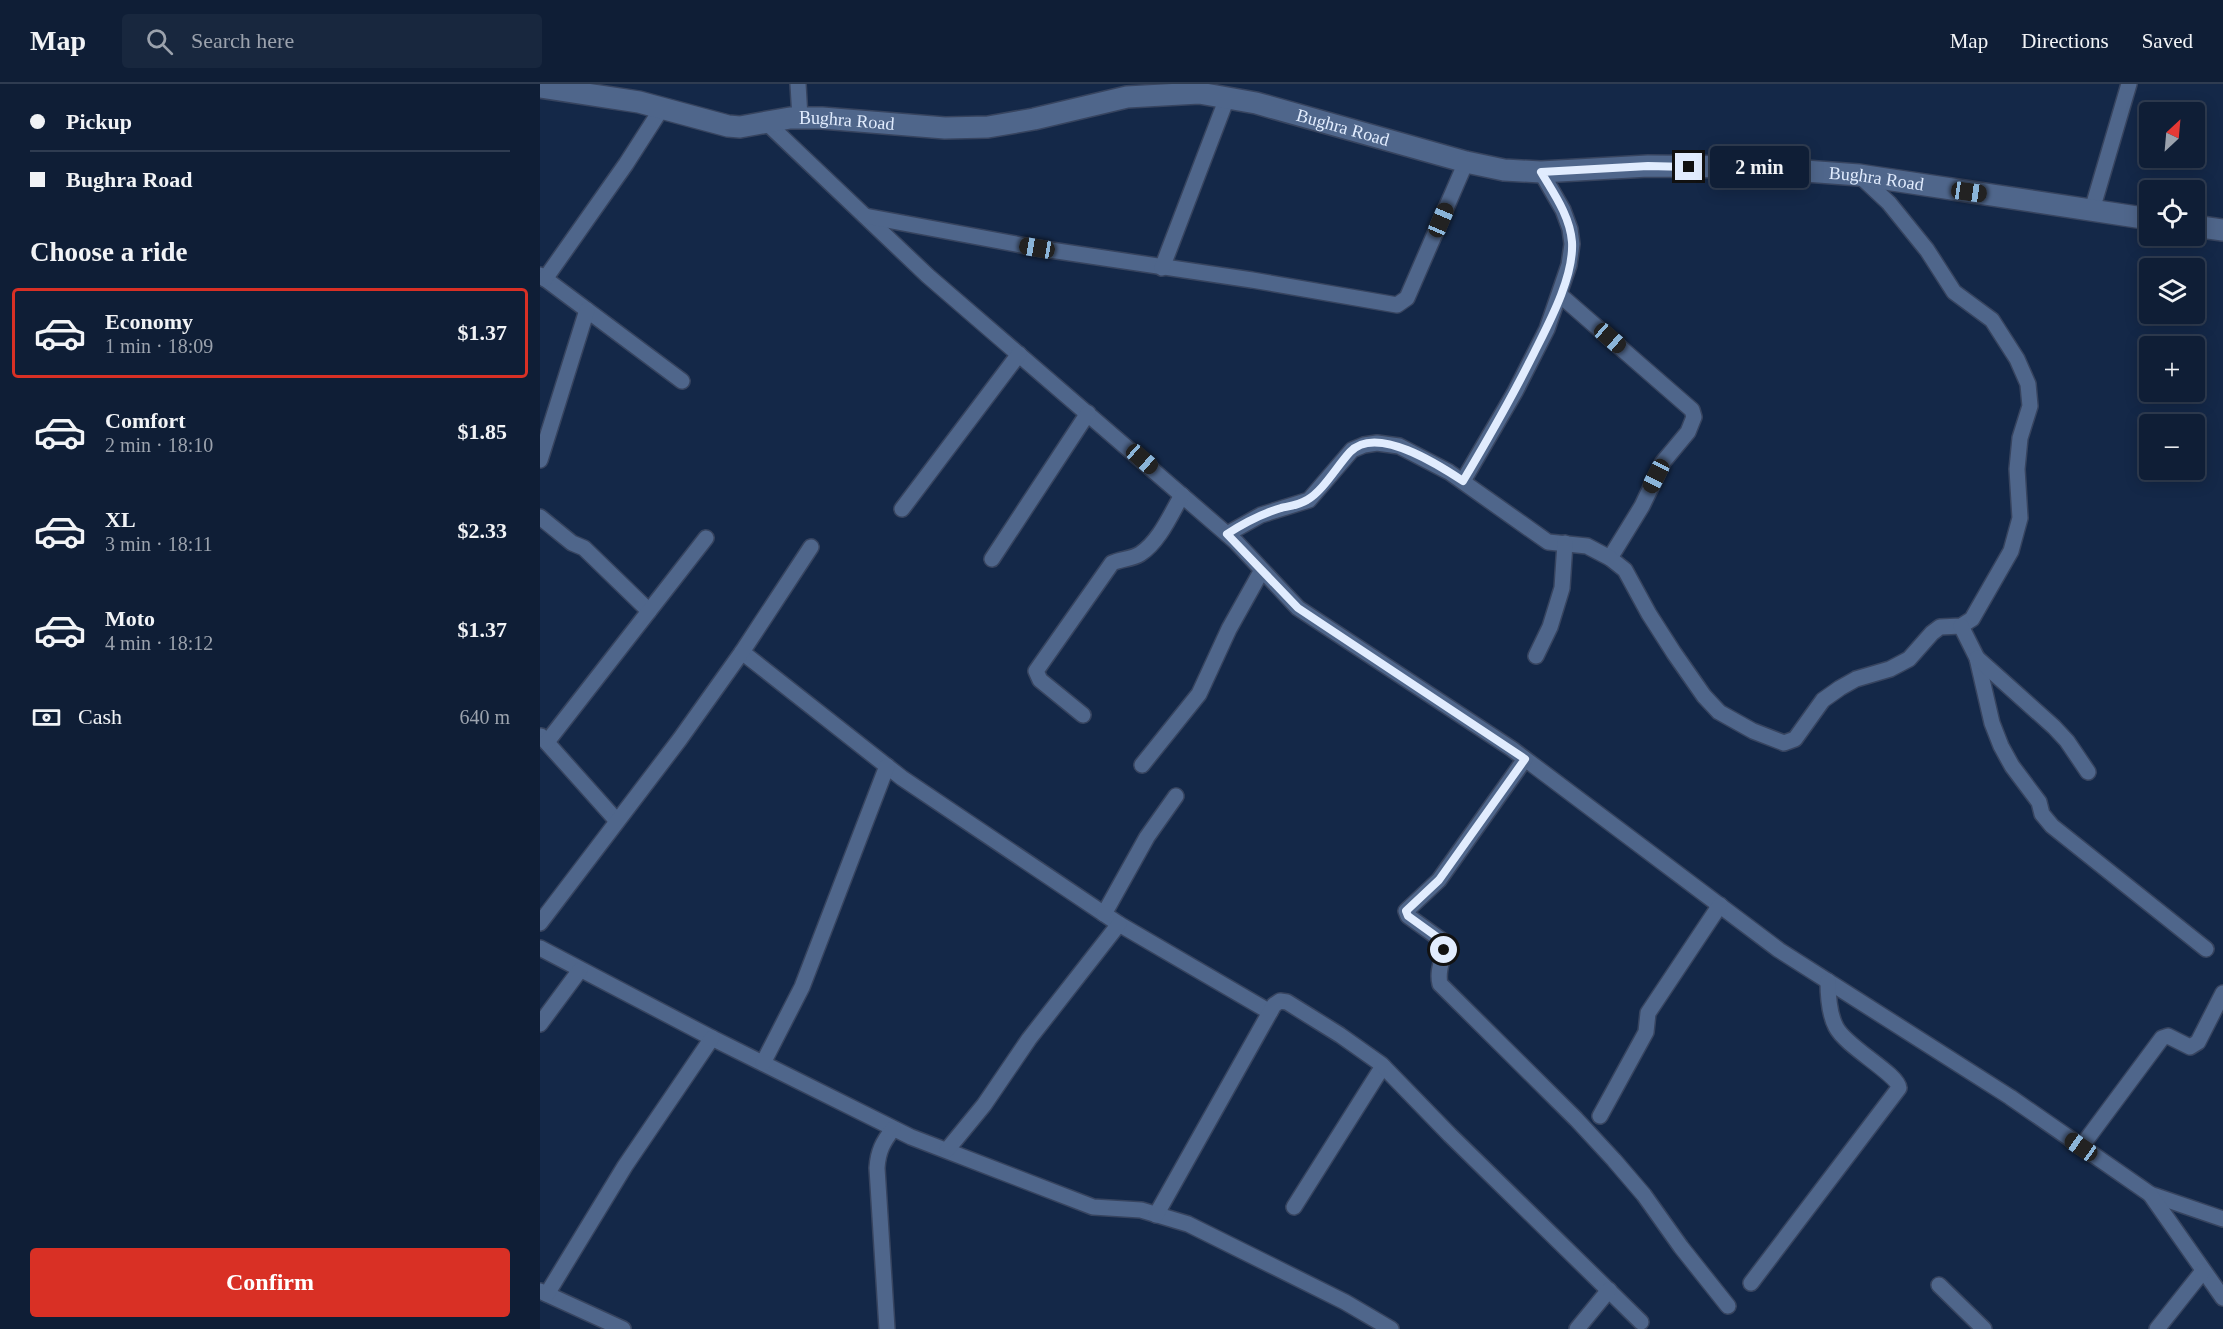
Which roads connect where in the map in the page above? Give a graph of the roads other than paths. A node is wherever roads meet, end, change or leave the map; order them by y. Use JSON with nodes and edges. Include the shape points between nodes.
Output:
{"nodes":[{"id":1,"x":798,"y":84,"type":"edge"},
{"id":2,"x":1144,"y":84,"type":"edge"},
{"id":3,"x":2129,"y":84,"type":"edge"},
{"id":4,"x":540,"y":87,"type":"edge"},
{"id":5,"x":1166,"y":95,"type":"junction"},
{"id":6,"x":1227,"y":98,"type":"junction"},
{"id":7,"x":662,"y":108,"type":"junction"},
{"id":8,"x":800,"y":118,"type":"junction"},
{"id":9,"x":767,"y":123,"type":"junction"},
{"id":10,"x":1466,"y":162,"type":"junction"},
{"id":11,"x":1541,"y":172,"type":"junction"},
{"id":12,"x":1859,"y":175,"type":"junction"},
{"id":13,"x":2092,"y":210,"type":"junction"},
{"id":14,"x":866,"y":216,"type":"junction"},
{"id":15,"x":2139,"y":217,"type":"edge"},
{"id":16,"x":2205,"y":228,"type":"edge"},
{"id":17,"x":2223,"y":230,"type":"edge"},
{"id":18,"x":1162,"y":268,"type":"junction"},
{"id":19,"x":542,"y":277,"type":"edge"},
{"id":20,"x":1560,"y":295,"type":"junction"},
{"id":21,"x":587,"y":310,"type":"junction"},
{"id":22,"x":1019,"y":354,"type":"junction"},
{"id":23,"x":682,"y":381,"type":"dead end"},
{"id":24,"x":1088,"y":413,"type":"junction"},
{"id":25,"x":540,"y":460,"type":"edge"},
{"id":26,"x":1463,"y":481,"type":"junction"},
{"id":27,"x":1182,"y":495,"type":"junction"},
{"id":28,"x":902,"y":509,"type":"dead end"},
{"id":29,"x":540,"y":517,"type":"edge"},
{"id":30,"x":1227,"y":534,"type":"junction"},
{"id":31,"x":706,"y":538,"type":"dead end"},
{"id":32,"x":1565,"y":543,"type":"junction"},
{"id":33,"x":811,"y":547,"type":"dead end"},
{"id":34,"x":1610,"y":558,"type":"junction"},
{"id":35,"x":992,"y":559,"type":"dead end"},
{"id":36,"x":1262,"y":570,"type":"junction"},
{"id":37,"x":649,"y":611,"type":"junction"},
{"id":38,"x":1961,"y":626,"type":"junction"},
{"id":39,"x":742,"y":652,"type":"junction"},
{"id":40,"x":1536,"y":656,"type":"dead end"},
{"id":41,"x":1977,"y":658,"type":"junction"},
{"id":42,"x":1083,"y":715,"type":"dead end"},
{"id":43,"x":544,"y":739,"type":"edge"},
{"id":44,"x":1525,"y":759,"type":"junction"},
{"id":45,"x":1142,"y":765,"type":"dead end"},
{"id":46,"x":887,"y":766,"type":"junction"},
{"id":47,"x":2088,"y":772,"type":"dead end"},
{"id":48,"x":1176,"y":796,"type":"dead end"},
{"id":49,"x":617,"y":821,"type":"junction"},
{"id":50,"x":1720,"y":905,"type":"junction"},
{"id":51,"x":1104,"y":914,"type":"junction"},
{"id":52,"x":540,"y":923,"type":"edge"},
{"id":53,"x":1119,"y":924,"type":"junction"},
{"id":54,"x":540,"y":948,"type":"edge"},
{"id":55,"x":2206,"y":949,"type":"dead end"},
{"id":56,"x":580,"y":970,"type":"junction"},
{"id":57,"x":1828,"y":981,"type":"junction"},
{"id":58,"x":2223,"y":993,"type":"edge"},
{"id":59,"x":1269,"y":1012,"type":"junction"},
{"id":60,"x":540,"y":1024,"type":"edge"},
{"id":61,"x":712,"y":1038,"type":"junction"},
{"id":62,"x":763,"y":1063,"type":"junction"},
{"id":63,"x":1383,"y":1066,"type":"junction"},
{"id":64,"x":1600,"y":1116,"type":"dead end"},
{"id":65,"x":893,"y":1129,"type":"junction"},
{"id":66,"x":2081,"y":1147,"type":"junction"},
{"id":67,"x":947,"y":1150,"type":"junction"},
{"id":68,"x":2150,"y":1194,"type":"junction"},
{"id":69,"x":1294,"y":1207,"type":"dead end"},
{"id":70,"x":1156,"y":1215,"type":"junction"},
{"id":71,"x":2223,"y":1219,"type":"edge"},
{"id":72,"x":2203,"y":1271,"type":"junction"},
{"id":73,"x":1751,"y":1283,"type":"dead end"},
{"id":74,"x":1939,"y":1285,"type":"dead end"},
{"id":75,"x":1609,"y":1290,"type":"junction"},
{"id":76,"x":543,"y":1293,"type":"edge"},
{"id":77,"x":2223,"y":1298,"type":"edge"},
{"id":78,"x":1728,"y":1306,"type":"dead end"},
{"id":79,"x":1641,"y":1322,"type":"dead end"},
{"id":80,"x":623,"y":1329,"type":"edge"},
{"id":81,"x":887,"y":1329,"type":"edge"},
{"id":82,"x":1392,"y":1329,"type":"edge"},
{"id":83,"x":1576,"y":1329,"type":"edge"},
{"id":84,"x":1984,"y":1329,"type":"edge"},
{"id":85,"x":2157,"y":1329,"type":"edge"}],
"edges":[{"from":1,"to":8,"type":"street"},
{"from":2,"to":5,"type":"street"},
{"from":3,"to":13,"type":"street"},
{"from":4,"to":7,"type":"street","name":"Bughra Road"},
{"from":5,"to":6,"type":"street","name":"Bughra Road","via":[[1199,93]]},
{"from":5,"to":8,"type":"street","name":"Bughra Road","via":[[1127,97],[988,127],[945,128]]},
{"from":6,"to":10,"type":"street","name":"Bughra Road"},
{"from":6,"to":18,"type":"street"},
{"from":7,"to":9,"type":"street","name":"Bughra Road","via":[[740,128]]},
{"from":7,"to":19,"type":"street","via":[[626,164]]},
{"from":8,"to":9,"type":"street","name":"Bughra Road"},
{"from":9,"to":14,"type":"street"},
{"from":10,"to":11,"type":"street","name":"Bughra Road"},
{"from":10,"to":18,"type":"street","via":[[1407,298],[1397,305]]},
{"from":11,"to":12,"type":"street","name":"Bughra Road","via":[[1648,166],[1751,167]]},
{"from":11,"to":20,"type":"street","via":[[1570,229],[1569,265]]},
{"from":12,"to":13,"type":"street","name":"Bughra Road"},
{"from":12,"to":38,"type":"street","via":[[1912,231],[1954,292],[1992,320],[2018,359],[2028,384],[2030,406],[2020,438],[2017,469],[2020,518],[2011,551],[1972,619]]},
{"from":13,"to":15,"type":"street","name":"Bughra Road"},
{"from":14,"to":18,"type":"street"},
{"from":14,"to":22,"type":"street","via":[[928,276]]},
{"from":16,"to":17,"type":"street"},
{"from":19,"to":21,"type":"street"},
{"from":20,"to":26,"type":"street","via":[[1515,392]]},
{"from":20,"to":34,"type":"street","via":[[1692,410],[1694,417],[1688,432],[1663,462]]},
{"from":21,"to":23,"type":"street"},
{"from":21,"to":25,"type":"street"},
{"from":22,"to":24,"type":"street"},
{"from":22,"to":28,"type":"street"},
{"from":24,"to":27,"type":"street"},
{"from":24,"to":35,"type":"street"},
{"from":26,"to":30,"type":"street","via":[[1399,446],[1364,445],[1352,450],[1308,500],[1261,515]]},
{"from":26,"to":32,"type":"street","via":[[1548,542]]},
{"from":27,"to":30,"type":"street"},
{"from":27,"to":42,"type":"street","via":[[1150,546],[1137,556],[1112,563],[1036,671],[1040,681]]},
{"from":29,"to":37,"type":"street","via":[[584,548]]},
{"from":30,"to":36,"type":"street"},
{"from":31,"to":37,"type":"street"},
{"from":32,"to":34,"type":"street","via":[[1587,546]]},
{"from":32,"to":40,"type":"street","via":[[1562,588]]},
{"from":33,"to":39,"type":"street"},
{"from":34,"to":38,"type":"street","via":[[1625,570],[1680,663],[1719,712],[1784,743],[1795,739],[1823,699],[1856,679],[1909,659],[1940,627]]},
{"from":36,"to":44,"type":"street","via":[[1298,608]]},
{"from":36,"to":45,"type":"street","via":[[1198,694]]},
{"from":37,"to":43,"type":"street"},
{"from":38,"to":41,"type":"street"},
{"from":39,"to":46,"type":"street"},
{"from":39,"to":49,"type":"street"},
{"from":41,"to":47,"type":"street","via":[[2054,727]]},
{"from":41,"to":55,"type":"street","via":[[2001,746],[2039,802],[2042,814]]},
{"from":43,"to":49,"type":"street"},
{"from":44,"to":50,"type":"street"},
{"from":44,"to":78,"type":"street","via":[[1439,880],[1406,911],[1444,942],[1438,968],[1440,984],[1614,1160]]},
{"from":46,"to":51,"type":"street"},
{"from":46,"to":62,"type":"street","via":[[802,987]]},
{"from":48,"to":51,"type":"street","via":[[1147,837]]},
{"from":49,"to":52,"type":"street"},
{"from":50,"to":57,"type":"street","via":[[1779,951]]},
{"from":50,"to":64,"type":"street","via":[[1648,1013],[1646,1032]]},
{"from":51,"to":53,"type":"street"},
{"from":53,"to":59,"type":"street"},
{"from":53,"to":67,"type":"street"},
{"from":54,"to":56,"type":"street"},
{"from":56,"to":60,"type":"street"},
{"from":56,"to":61,"type":"street"},
{"from":57,"to":66,"type":"street"},
{"from":57,"to":73,"type":"street","via":[[1836,1029],[1869,1061],[1893,1077],[1899,1088]]},
{"from":58,"to":66,"type":"street","via":[[2198,1042],[2190,1047],[2168,1036],[2162,1038]]},
{"from":59,"to":63,"type":"street","via":[[1280,1000],[1287,1002]]},
{"from":59,"to":70,"type":"street"},
{"from":61,"to":62,"type":"street"},
{"from":61,"to":76,"type":"street"},
{"from":62,"to":65,"type":"street"},
{"from":63,"to":69,"type":"street"},
{"from":63,"to":75,"type":"street"},
{"from":65,"to":67,"type":"street"},
{"from":65,"to":81,"type":"street","via":[[878,1154],[877,1168]]},
{"from":66,"to":68,"type":"street"},
{"from":67,"to":70,"type":"street","via":[[1093,1207],[1141,1210]]},
{"from":68,"to":71,"type":"street"},
{"from":68,"to":72,"type":"street"},
{"from":70,"to":82,"type":"street","via":[[1188,1224]]},
{"from":72,"to":77,"type":"street"},
{"from":72,"to":85,"type":"street"},
{"from":74,"to":84,"type":"street"},
{"from":75,"to":79,"type":"street"},
{"from":75,"to":83,"type":"street"},
{"from":76,"to":80,"type":"street"}]}
